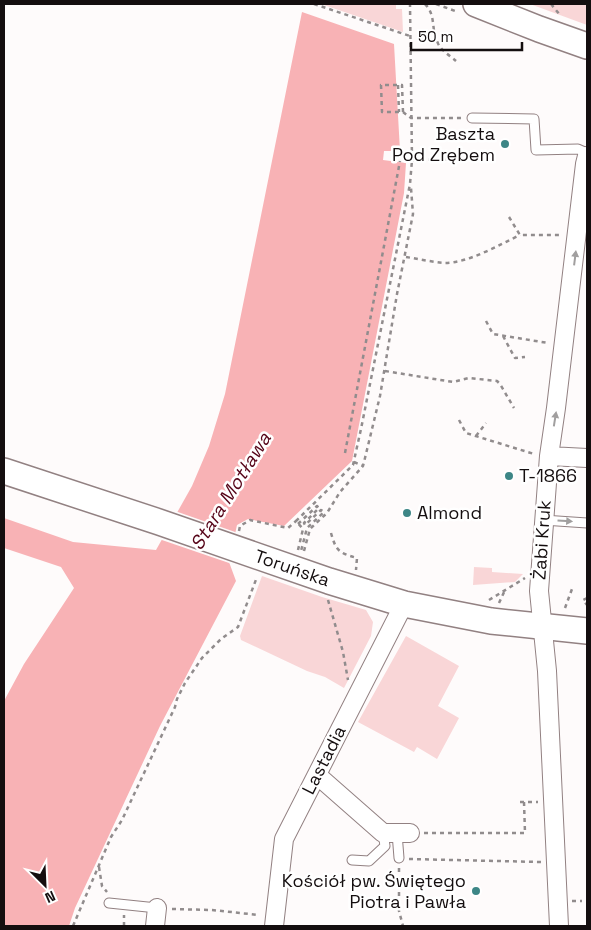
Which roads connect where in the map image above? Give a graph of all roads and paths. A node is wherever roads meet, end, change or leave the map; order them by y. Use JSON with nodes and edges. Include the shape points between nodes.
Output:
{"nodes":[{"id":1,"x":314,"y":4,"type":"edge"},
{"id":2,"x":410,"y":4,"type":"edge"},
{"id":3,"x":425,"y":4,"type":"edge"},
{"id":4,"x":551,"y":4,"type":"edge"},
{"id":5,"x":489,"y":6,"type":"edge"},
{"id":6,"x":562,"y":18,"type":"dead end"},
{"id":7,"x":410,"y":36,"type":"junction"},
{"id":8,"x":587,"y":46,"type":"edge"},
{"id":9,"x":456,"y":61,"type":"dead end"},
{"id":10,"x":398,"y":85,"type":"junction"},
{"id":11,"x":399,"y":112,"type":"junction"},
{"id":12,"x":403,"y":112,"type":"junction"},
{"id":13,"x":411,"y":118,"type":"junction"},
{"id":14,"x":472,"y":118,"type":"joint"},
{"id":15,"x":587,"y":155,"type":"edge"},
{"id":16,"x":475,"y":159,"type":"dead end"},
{"id":17,"x":412,"y":160,"type":"junction"},
{"id":18,"x":400,"y":161,"type":"dead end"},
{"id":19,"x":410,"y":184,"type":"junction"},
{"id":20,"x":509,"y":217,"type":"dead end"},
{"id":21,"x":568,"y":235,"type":"dead end"},
{"id":22,"x":520,"y":236,"type":"junction"},
{"id":23,"x":406,"y":257,"type":"junction"},
{"id":24,"x":486,"y":321,"type":"dead end"},
{"id":25,"x":503,"y":336,"type":"junction"},
{"id":26,"x":550,"y":344,"type":"dead end"},
{"id":27,"x":525,"y":357,"type":"dead end"},
{"id":28,"x":384,"y":371,"type":"junction"},
{"id":29,"x":514,"y":408,"type":"dead end"},
{"id":30,"x":459,"y":420,"type":"dead end"},
{"id":31,"x":486,"y":423,"type":"dead end"},
{"id":32,"x":476,"y":436,"type":"junction"},
{"id":33,"x":346,"y":453,"type":"dead end"},
{"id":34,"x":544,"y":456,"type":"junction"},
{"id":35,"x":587,"y":458,"type":"edge"},
{"id":36,"x":354,"y":462,"type":"junction"},
{"id":37,"x":363,"y":466,"type":"junction"},
{"id":38,"x":4,"y":471,"type":"edge"},
{"id":39,"x":544,"y":520,"type":"junction"},
{"id":40,"x":297,"y":523,"type":"junction"},
{"id":41,"x":587,"y":523,"type":"edge"},
{"id":42,"x":238,"y":531,"type":"dead end"},
{"id":43,"x":331,"y":532,"type":"dead end"},
{"id":44,"x":299,"y":557,"type":"junction"},
{"id":45,"x":255,"y":562,"type":"junction"},
{"id":46,"x":356,"y":568,"type":"dead end"},
{"id":47,"x":529,"y":575,"type":"dead end"},
{"id":48,"x":572,"y":589,"type":"dead end"},
{"id":49,"x":505,"y":590,"type":"junction"},
{"id":50,"x":326,"y":594,"type":"dead end"},
{"id":51,"x":587,"y":598,"type":"edge"},
{"id":52,"x":488,"y":600,"type":"dead end"},
{"id":53,"x":404,"y":604,"type":"junction"},
{"id":54,"x":587,"y":605,"type":"edge"},
{"id":55,"x":498,"y":607,"type":"dead end"},
{"id":56,"x":551,"y":620,"type":"junction"},
{"id":57,"x":587,"y":631,"type":"edge"},
{"id":58,"x":349,"y":686,"type":"dead end"},
{"id":59,"x":317,"y":775,"type":"junction"},
{"id":60,"x":520,"y":802,"type":"dead end"},
{"id":61,"x":524,"y":802,"type":"junction"},
{"id":62,"x":543,"y":802,"type":"dead end"},
{"id":63,"x":397,"y":833,"type":"junction"},
{"id":64,"x":399,"y":858,"type":"junction"},
{"id":65,"x":352,"y":860,"type":"dead end"},
{"id":66,"x":543,"y":862,"type":"dead end"},
{"id":67,"x":99,"y":865,"type":"junction"},
{"id":68,"x":110,"y":899,"type":"joint"},
{"id":69,"x":158,"y":908,"type":"junction"},
{"id":70,"x":275,"y":921,"type":"edge"},
{"id":71,"x":73,"y":926,"type":"edge"},
{"id":72,"x":156,"y":926,"type":"edge"},
{"id":73,"x":403,"y":926,"type":"edge"},
{"id":74,"x":559,"y":926,"type":"edge"}],
"edges":[{"from":1,"to":7,"type":"path"},
{"from":2,"to":7,"type":"path"},
{"from":3,"to":9,"type":"path","via":[[432,12],[437,42]]},
{"from":4,"to":6,"type":"path"},
{"from":5,"to":8,"type":"street"},
{"from":7,"to":13,"type":"path"},
{"from":10,"to":11,"type":"path"},
{"from":10,"to":11,"type":"path","via":[[381,85],[382,112]]},
{"from":10,"to":12,"type":"path","via":[[402,85]]},
{"from":11,"to":12,"type":"path"},
{"from":12,"to":13,"type":"path"},
{"from":13,"to":14,"type":"path"},
{"from":13,"to":17,"type":"path"},
{"from":14,"to":15,"type":"lane","via":[[534,119],[536,150],[578,149]]},
{"from":34,"to":15,"type":"street","name":"Żabi Kruk","one_way":true,"via":[[556,408]]},
{"from":16,"to":17,"type":"path"},
{"from":17,"to":19,"type":"path"},
{"from":18,"to":33,"type":"path"},
{"from":19,"to":23,"type":"path","via":[[413,214]]},
{"from":19,"to":36,"type":"path"},
{"from":20,"to":22,"type":"path"},
{"from":21,"to":22,"type":"path"},
{"from":22,"to":23,"type":"path","via":[[452,262]]},
{"from":23,"to":28,"type":"path"},
{"from":24,"to":25,"type":"path","via":[[493,334]]},
{"from":25,"to":26,"type":"path"},
{"from":25,"to":27,"type":"path","via":[[514,358]]},
{"from":28,"to":29,"type":"path","via":[[453,382],[469,378],[497,381]]},
{"from":28,"to":37,"type":"path"},
{"from":30,"to":32,"type":"path","via":[[466,434]]},
{"from":31,"to":32,"type":"path"},
{"from":32,"to":34,"type":"path"},
{"from":34,"to":35,"type":"street"},
{"from":34,"to":39,"type":"street","name":"Żabi Kruk"},
{"from":36,"to":37,"type":"path"},
{"from":36,"to":40,"type":"path"},
{"from":37,"to":44,"type":"path","via":[[327,513],[310,529]]},
{"from":38,"to":45,"type":"street","name":"Toruńska","via":[[159,522]]},
{"from":39,"to":41,"type":"lane","one_way":true},
{"from":39,"to":56,"type":"street","name":"Żabi Kruk","via":[[539,591]]},
{"from":40,"to":42,"type":"path","via":[[288,528],[250,520]]},
{"from":40,"to":44,"type":"path","via":[[303,529]]},
{"from":40,"to":44,"type":"path","via":[[317,506],[319,508],[305,525],[322,510],[324,512],[307,528]]},
{"from":43,"to":46,"type":"path","via":[[337,549],[357,558]]},
{"from":45,"to":53,"type":"street","name":"Toruńska"},
{"from":45,"to":67,"type":"path","via":[[238,627],[208,650],[185,683]]},
{"from":47,"to":49,"type":"path"},
{"from":48,"to":56,"type":"path","via":[[567,606]]},
{"from":49,"to":52,"type":"path"},
{"from":49,"to":55,"type":"path"},
{"from":50,"to":58,"type":"path"},
{"from":51,"to":54,"type":"path","via":[[584,600]]},
{"from":53,"to":56,"type":"street","name":"Toruńska","via":[[479,619]]},
{"from":53,"to":59,"type":"street","name":"Lastadia"},
{"from":56,"to":57,"type":"street","name":"Toruńska"},
{"from":56,"to":74,"type":"street","name":"Żabi Kruk","via":[[547,671]]},
{"from":59,"to":63,"type":"street"},
{"from":59,"to":70,"type":"street","name":"Lastadia","via":[[284,839]]},
{"from":60,"to":61,"type":"path"},
{"from":61,"to":62,"type":"path"},
{"from":61,"to":63,"type":"path","via":[[524,833]]},
{"from":63,"to":64,"type":"lane"},
{"from":63,"to":65,"type":"lane","via":[[369,861]]},
{"from":64,"to":66,"type":"path"},
{"from":64,"to":73,"type":"path","via":[[399,911]]},
{"from":67,"to":68,"type":"path","via":[[102,886]]},
{"from":67,"to":71,"type":"path"},
{"from":68,"to":69,"type":"lane"},
{"from":69,"to":70,"type":"path","via":[[212,910]]},
{"from":69,"to":72,"type":"street"}]}
